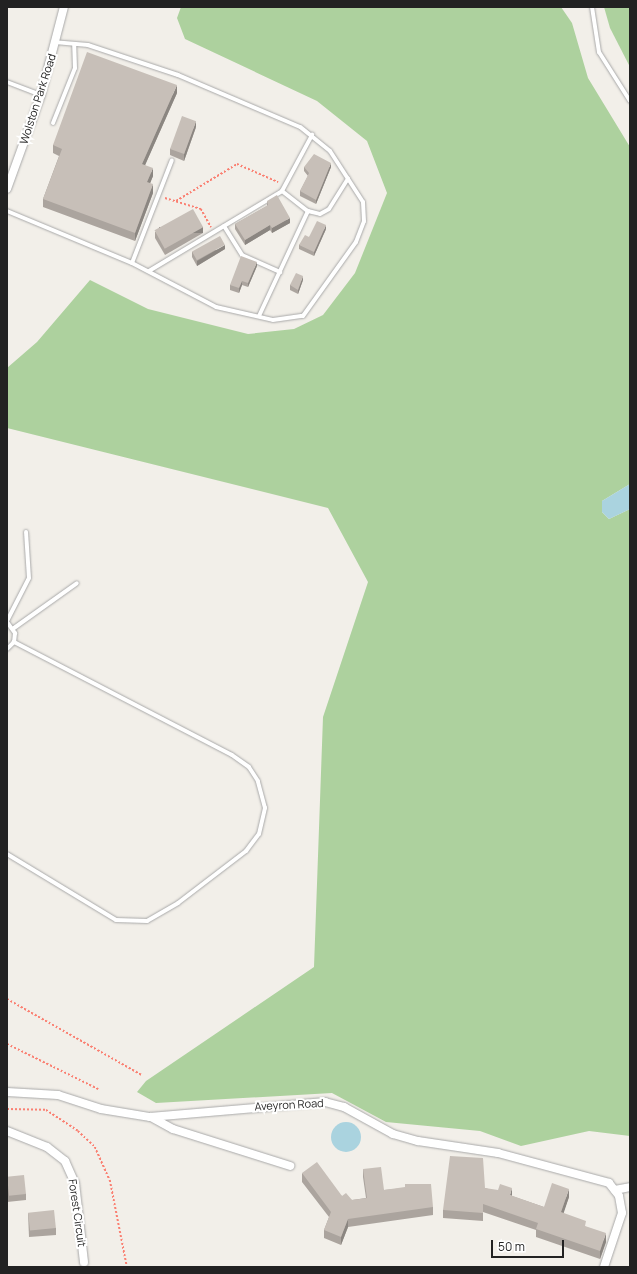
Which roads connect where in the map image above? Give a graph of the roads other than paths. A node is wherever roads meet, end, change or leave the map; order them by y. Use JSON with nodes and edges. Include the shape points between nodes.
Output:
{"nodes":[{"id":1,"x":64,"y":7,"type":"edge"},
{"id":2,"x":592,"y":7,"type":"edge"},
{"id":3,"x":55,"y":42,"type":"junction"},
{"id":4,"x":74,"y":44,"type":"junction"},
{"id":5,"x":7,"y":82,"type":"edge"},
{"id":6,"x":41,"y":95,"type":"junction"},
{"id":7,"x":630,"y":101,"type":"edge"},
{"id":8,"x":53,"y":123,"type":"dead end"},
{"id":9,"x":312,"y":135,"type":"junction"},
{"id":10,"x":172,"y":160,"type":"dead end"},
{"id":11,"x":348,"y":178,"type":"junction"},
{"id":12,"x":7,"y":190,"type":"edge"},
{"id":13,"x":282,"y":191,"type":"junction"},
{"id":14,"x":7,"y":211,"type":"edge"},
{"id":15,"x":308,"y":212,"type":"junction"},
{"id":16,"x":224,"y":226,"type":"junction"},
{"id":17,"x":132,"y":263,"type":"junction"},
{"id":18,"x":149,"y":271,"type":"junction"},
{"id":19,"x":280,"y":272,"type":"junction"},
{"id":20,"x":259,"y":316,"type":"junction"},
{"id":21,"x":26,"y":532,"type":"dead end"},
{"id":22,"x":77,"y":583,"type":"dead end"},
{"id":23,"x":7,"y":622,"type":"edge"},
{"id":24,"x":14,"y":628,"type":"junction"},
{"id":25,"x":14,"y":642,"type":"junction"},
{"id":26,"x":7,"y":649,"type":"edge"},
{"id":27,"x":7,"y":854,"type":"edge"},
{"id":28,"x":7,"y":1092,"type":"edge"},
{"id":29,"x":150,"y":1117,"type":"junction"},
{"id":30,"x":7,"y":1131,"type":"edge"},
{"id":31,"x":290,"y":1166,"type":"dead end"},
{"id":32,"x":630,"y":1187,"type":"edge"},
{"id":33,"x":616,"y":1190,"type":"junction"},
{"id":34,"x":84,"y":1262,"type":"dead end"},
{"id":35,"x":604,"y":1267,"type":"edge"}],
"edges":[{"from":1,"to":3,"type":"street","name":"Wolston Park Road"},
{"from":2,"to":7,"type":"lane","via":[[599,52]]},
{"from":3,"to":4,"type":"lane"},
{"from":3,"to":6,"type":"street","name":"Wolston Park Road"},
{"from":4,"to":8,"type":"lane","via":[[75,68]]},
{"from":4,"to":9,"type":"lane","via":[[178,75]]},
{"from":5,"to":6,"type":"lane"},
{"from":6,"to":12,"type":"street","name":"Wolston Park Road"},
{"from":9,"to":11,"type":"lane","via":[[330,151]]},
{"from":9,"to":13,"type":"lane"},
{"from":10,"to":17,"type":"lane"},
{"from":11,"to":15,"type":"lane","via":[[325,213]]},
{"from":11,"to":20,"type":"lane","via":[[363,202],[364,221],[356,242],[303,316],[288,320]]},
{"from":13,"to":15,"type":"lane"},
{"from":13,"to":16,"type":"lane"},
{"from":14,"to":17,"type":"lane"},
{"from":15,"to":19,"type":"lane"},
{"from":16,"to":18,"type":"lane"},
{"from":16,"to":19,"type":"lane","via":[[242,255]]},
{"from":17,"to":18,"type":"lane"},
{"from":18,"to":20,"type":"lane","via":[[216,307]]},
{"from":19,"to":20,"type":"lane"},
{"from":21,"to":23,"type":"lane","via":[[29,578]]},
{"from":22,"to":24,"type":"lane"},
{"from":23,"to":24,"type":"lane"},
{"from":24,"to":25,"type":"lane"},
{"from":25,"to":26,"type":"lane"},
{"from":25,"to":27,"type":"lane","via":[[232,755],[249,767],[258,781],[265,808],[259,834],[246,851],[178,903],[147,921],[116,920]]},
{"from":28,"to":29,"type":"street","name":"Aveyron Road","via":[[58,1095],[102,1109]]},
{"from":29,"to":31,"type":"street","via":[[173,1129]]},
{"from":29,"to":33,"type":"street","name":"Aveyron Road","via":[[324,1102],[344,1107],[405,1138],[498,1153],[609,1183]]},
{"from":30,"to":34,"type":"street","name":"Forest Circuit","via":[[47,1147],[65,1160],[75,1183]]},
{"from":32,"to":33,"type":"street"},
{"from":33,"to":35,"type":"street","via":[[622,1213]]}]}
